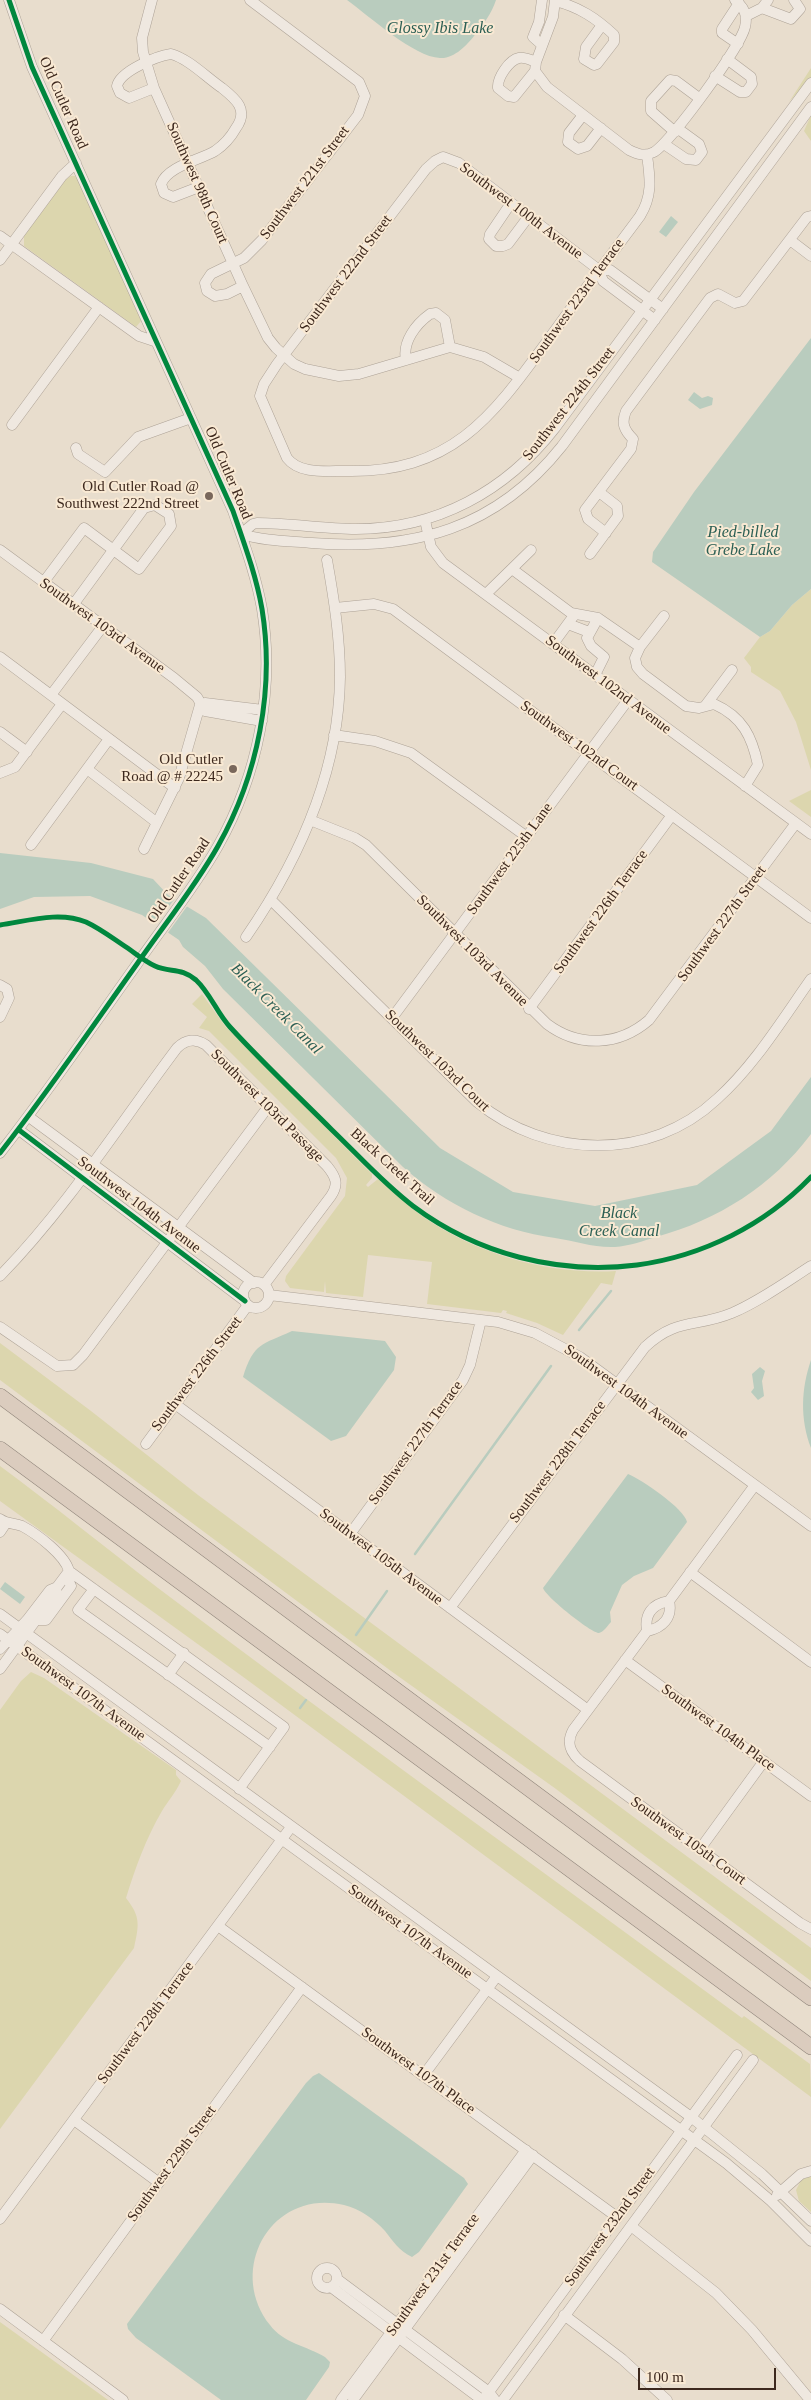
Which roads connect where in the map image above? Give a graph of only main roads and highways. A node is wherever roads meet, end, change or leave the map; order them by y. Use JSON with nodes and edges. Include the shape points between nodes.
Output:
{"nodes":[{"id":1,"x":0,"y":1396,"type":"edge"},
{"id":2,"x":0,"y":1449,"type":"edge"},
{"id":3,"x":811,"y":1998,"type":"edge"},
{"id":4,"x":811,"y":2048,"type":"edge"}],
"edges":[{"from":1,"to":3,"type":"highway"},
{"from":2,"to":4,"type":"highway"}]}
